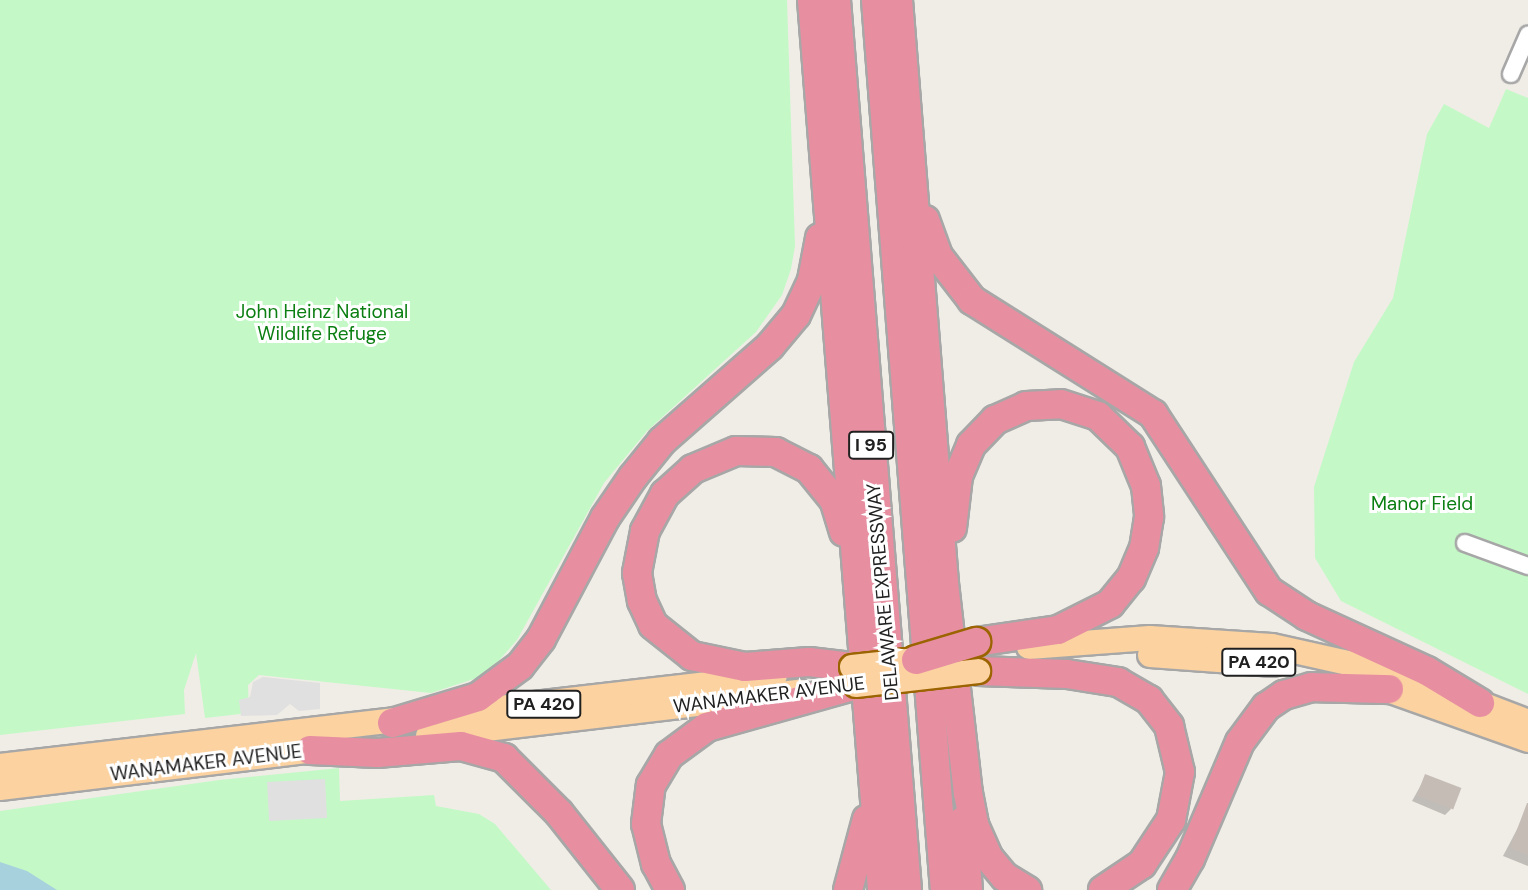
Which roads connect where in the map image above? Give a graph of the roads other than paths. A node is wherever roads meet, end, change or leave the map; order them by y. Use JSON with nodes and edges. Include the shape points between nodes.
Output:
{"nodes":[{"id":1,"x":812,"y":0,"type":"edge"},
{"id":2,"x":835,"y":0,"type":"edge"},
{"id":3,"x":876,"y":0,"type":"edge"},
{"id":4,"x":898,"y":0,"type":"edge"},
{"id":5,"x":1528,"y":35,"type":"edge"},
{"id":6,"x":1511,"y":74,"type":"dead end"},
{"id":7,"x":823,"y":134,"type":"junction"},
{"id":8,"x":909,"y":142,"type":"junction"},
{"id":9,"x":1465,"y":543,"type":"dead end"},
{"id":10,"x":1528,"y":566,"type":"edge"},
{"id":11,"x":950,"y":621,"type":"junction"},
{"id":12,"x":861,"y":623,"type":"junction"},
{"id":13,"x":977,"y":655,"type":"junction"},
{"id":14,"x":916,"y":660,"type":"joint"},
{"id":15,"x":854,"y":676,"type":"junction"},
{"id":16,"x":1389,"y":689,"type":"junction"},
{"id":17,"x":1480,"y":703,"type":"junction"},
{"id":18,"x":1528,"y":722,"type":"edge"},
{"id":19,"x":391,"y":723,"type":"junction"},
{"id":20,"x":959,"y":727,"type":"junction"},
{"id":21,"x":1528,"y":740,"type":"edge"},
{"id":22,"x":870,"y":742,"type":"junction"},
{"id":23,"x":310,"y":750,"type":"junction"},
{"id":24,"x":0,"y":766,"type":"edge"},
{"id":25,"x":0,"y":788,"type":"edge"},
{"id":26,"x":620,"y":890,"type":"edge"},
{"id":27,"x":670,"y":890,"type":"edge"},
{"id":28,"x":848,"y":890,"type":"edge"},
{"id":29,"x":882,"y":890,"type":"edge"},
{"id":30,"x":907,"y":890,"type":"edge"},
{"id":31,"x":945,"y":890,"type":"edge"},
{"id":32,"x":968,"y":890,"type":"edge"},
{"id":33,"x":1027,"y":890,"type":"edge"},
{"id":34,"x":1103,"y":890,"type":"edge"},
{"id":35,"x":1172,"y":890,"type":"edge"}],
"edges":[{"from":1,"to":7,"type":"highway"},
{"from":2,"to":30,"type":"highway","name":"DELAWARE EXPRESSWAY","number":"I 95"},
{"from":3,"to":31,"type":"highway","name":"DELAWARE EXPRESSWAY","number":"I 95"},
{"from":4,"to":8,"type":"highway"},
{"from":5,"to":6,"type":"street"},
{"from":7,"to":12,"type":"highway"},
{"from":7,"to":19,"type":"highway","via":[[819,252],[796,315],[770,346],[663,441],[633,477],[605,518],[541,639],[520,666],[478,697]]},
{"from":8,"to":11,"type":"highway"},
{"from":8,"to":17,"type":"highway","via":[[933,245],[965,293],[1153,414],[1255,576],[1278,598],[1427,671]]},
{"from":9,"to":10,"type":"street"},
{"from":11,"to":13,"type":"highway","via":[[955,497],[961,468],[976,438],[1002,416],[1035,404],[1070,405],[1105,421],[1135,455],[1148,496],[1147,538],[1131,578],[1110,604],[1083,621]]},
{"from":11,"to":20,"type":"highway"},
{"from":12,"to":15,"type":"highway","via":[[834,500],[816,475],[793,459],[757,449],[716,457],[673,485],[650,517],[638,558],[639,588],[653,625],[676,647],[732,666],[809,662]]},
{"from":12,"to":22,"type":"highway"},
{"from":13,"to":14,"type":"highway","bridge":true},
{"from":13,"to":15,"type":"main road","name":"WANAMAKER AVENUE","number":"PA 420","bridge":true},
{"from":13,"to":16,"type":"main road","name":"WANAMAKER AVENUE","number":"PA 420","via":[[1175,655],[1294,667]]},
{"from":13,"to":17,"type":"main road","name":"WANAMAKER AVENUE","number":"PA 420","via":[[1127,639],[1224,641],[1366,665]]},
{"from":13,"to":34,"type":"highway","via":[[1109,679],[1141,694],[1169,726],[1180,772],[1167,829],[1142,864]]},
{"from":14,"to":15,"type":"main road","name":"WANAMAKER AVENUE","number":"PA 420","bridge":true},
{"from":15,"to":19,"type":"main road","name":"WANAMAKER AVENUE","number":"PA 420"},
{"from":15,"to":23,"type":"main road","name":"WANAMAKER AVENUE","number":"PA 420"},
{"from":15,"to":27,"type":"highway","via":[[708,727],[669,755],[651,785],[646,824],[656,864]]},
{"from":16,"to":21,"type":"main road","name":"WANAMAKER AVENUE","number":"PA 420"},
{"from":16,"to":35,"type":"highway","via":[[1312,687],[1284,695],[1266,707],[1240,742],[1191,859]]},
{"from":17,"to":18,"type":"main road","name":"WANAMAKER AVENUE","number":"PA 420"},
{"from":19,"to":24,"type":"main road","name":"WANAMAKER AVENUE","number":"PA 420"},
{"from":20,"to":32,"type":"highway"},
{"from":20,"to":33,"type":"highway","via":[[971,811],[983,848],[1005,877]]},
{"from":22,"to":28,"type":"highway","via":[[865,832]]},
{"from":22,"to":29,"type":"highway"},
{"from":23,"to":25,"type":"main road","name":"WANAMAKER AVENUE","number":"PA 420"},
{"from":23,"to":26,"type":"highway","via":[[377,753],[452,746],[494,753],[534,784]]}]}
